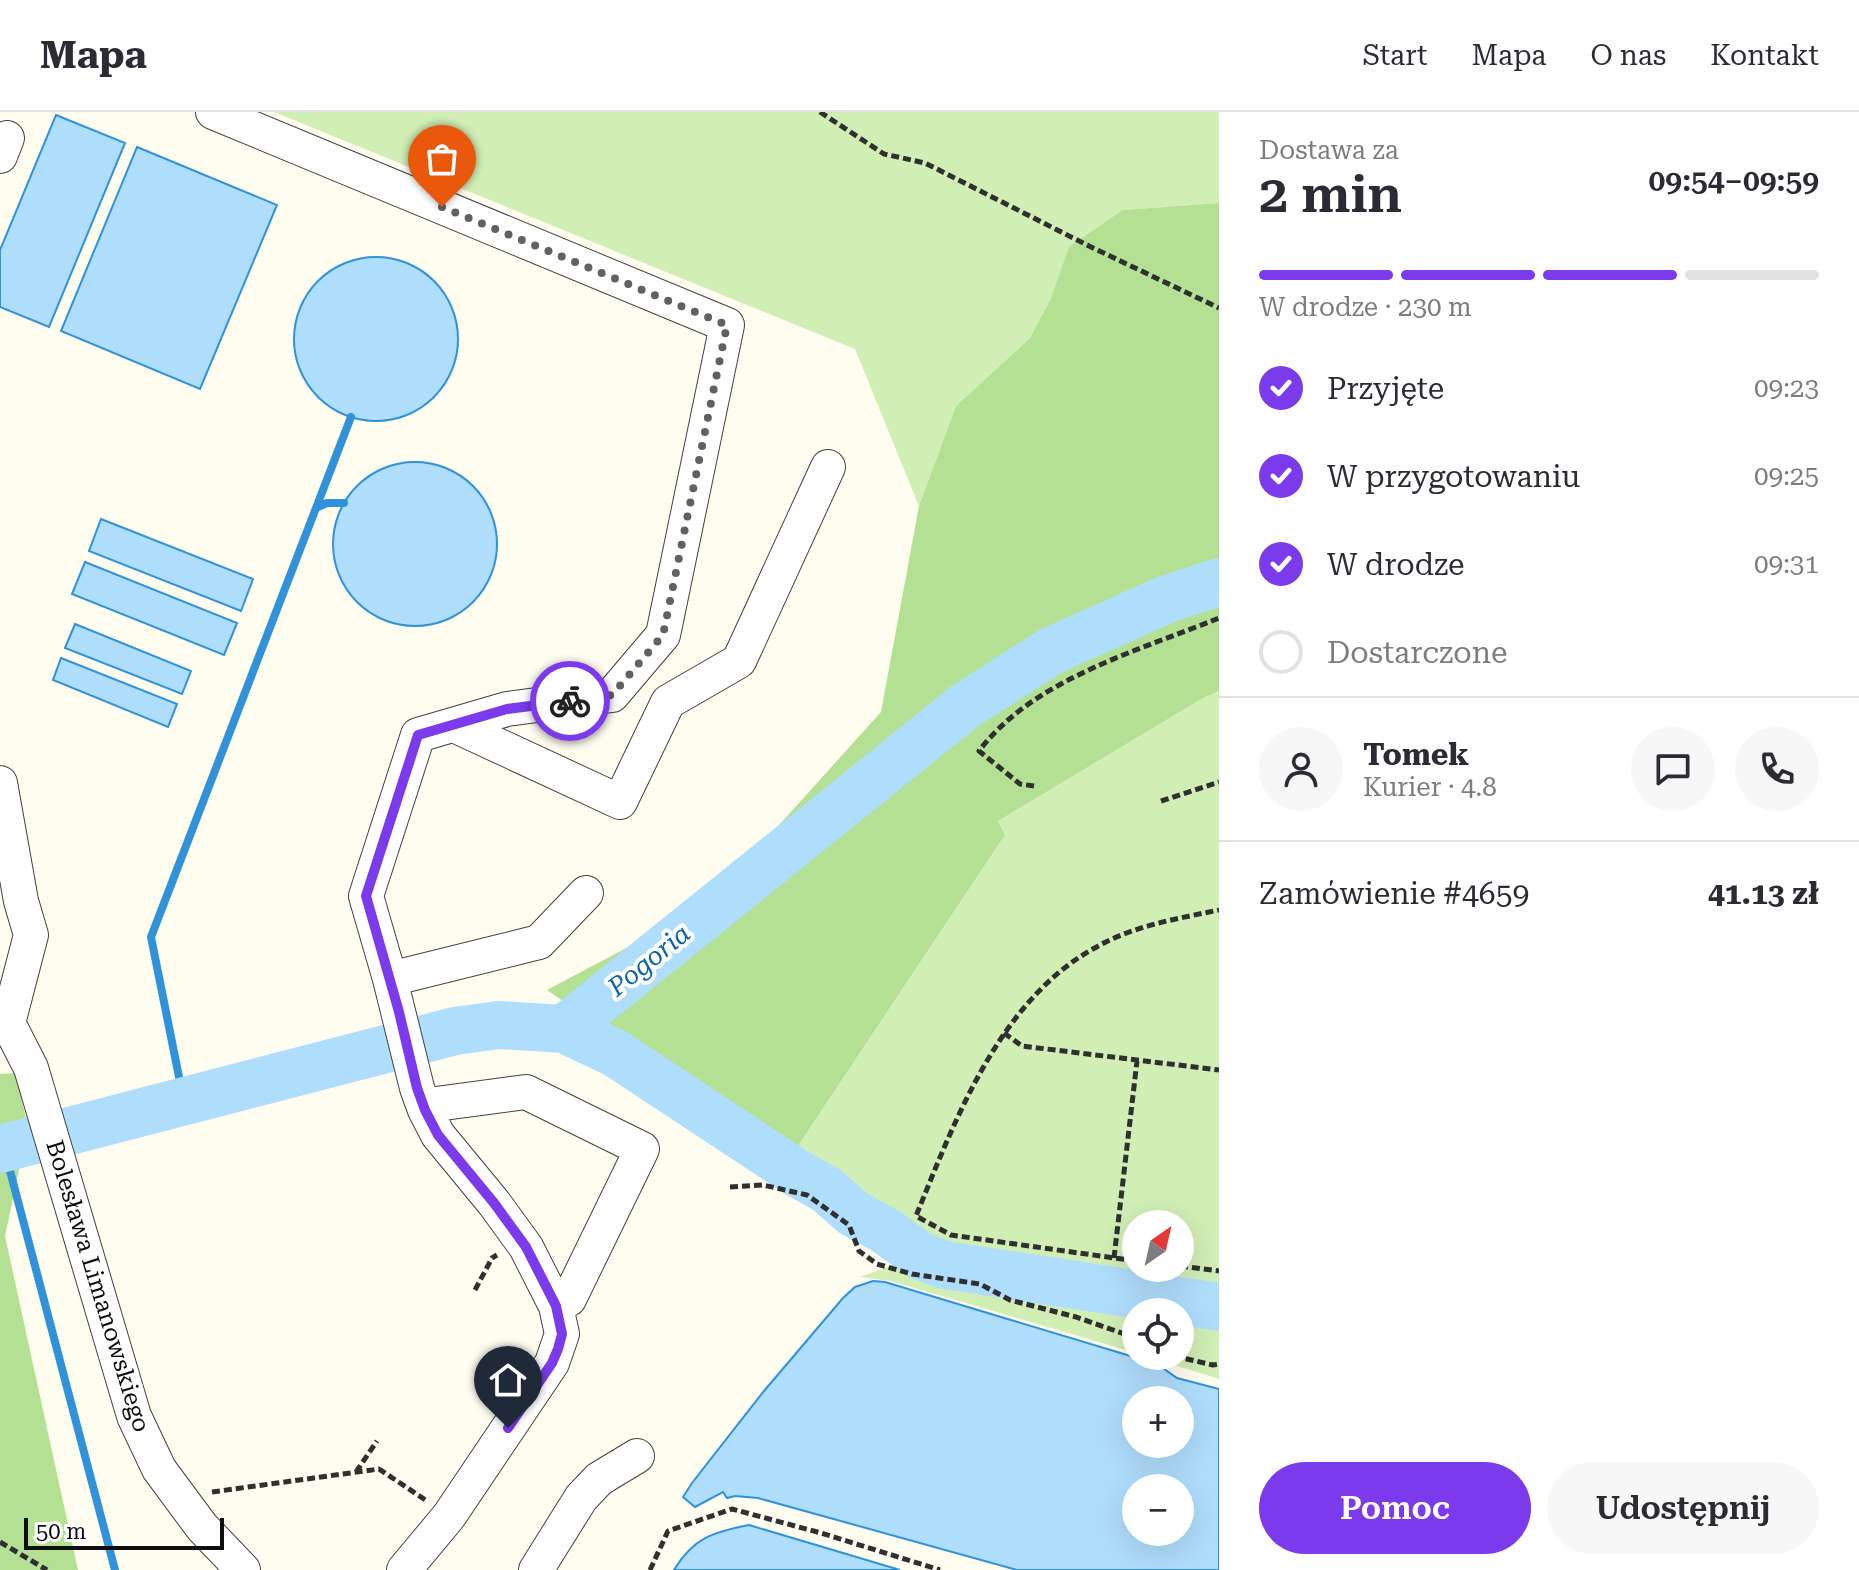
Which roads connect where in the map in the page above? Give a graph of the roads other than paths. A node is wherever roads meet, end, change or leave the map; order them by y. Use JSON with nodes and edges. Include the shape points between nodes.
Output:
{"nodes":[{"id":1,"x":213,"y":112,"type":"edge"},
{"id":2,"x":828,"y":467,"type":"dead end"},
{"id":3,"x":454,"y":725,"type":"junction"},
{"id":4,"x":0,"y":783,"type":"edge"},
{"id":5,"x":586,"y":893,"type":"dead end"},
{"id":6,"x":11,"y":896,"type":"edge"},
{"id":7,"x":390,"y":979,"type":"junction"},
{"id":8,"x":425,"y":1110,"type":"junction"},
{"id":9,"x":556,"y":1306,"type":"junction"},
{"id":10,"x":637,"y":1456,"type":"dead end"},
{"id":11,"x":243,"y":1570,"type":"edge"},
{"id":12,"x":404,"y":1570,"type":"edge"},
{"id":13,"x":536,"y":1570,"type":"edge"}],
"edges":[{"from":1,"to":3,"type":"street","via":[[727,325],[663,635],[612,695],[507,709]]},
{"from":2,"to":3,"type":"street","via":[[739,661],[668,702],[620,802]]},
{"from":3,"to":7,"type":"street","via":[[418,735],[366,896]]},
{"from":4,"to":6,"type":"street","name":"Bolesława Limanowskiego"},
{"from":5,"to":7,"type":"street","via":[[539,942]]},
{"from":6,"to":11,"type":"street","name":"Bolesława Limanowskiego","via":[[31,935],[8,1023],[31,1068],[134,1416],[159,1469],[202,1527]]},
{"from":7,"to":8,"type":"street"},
{"from":8,"to":9,"type":"street","via":[[438,1135],[521,1239]]},
{"from":8,"to":9,"type":"street","via":[[526,1092],[642,1149],[569,1299]]},
{"from":9,"to":12,"type":"street","via":[[562,1334],[552,1363],[449,1516]]},
{"from":10,"to":13,"type":"street","via":[[599,1479],[581,1498]]}]}
